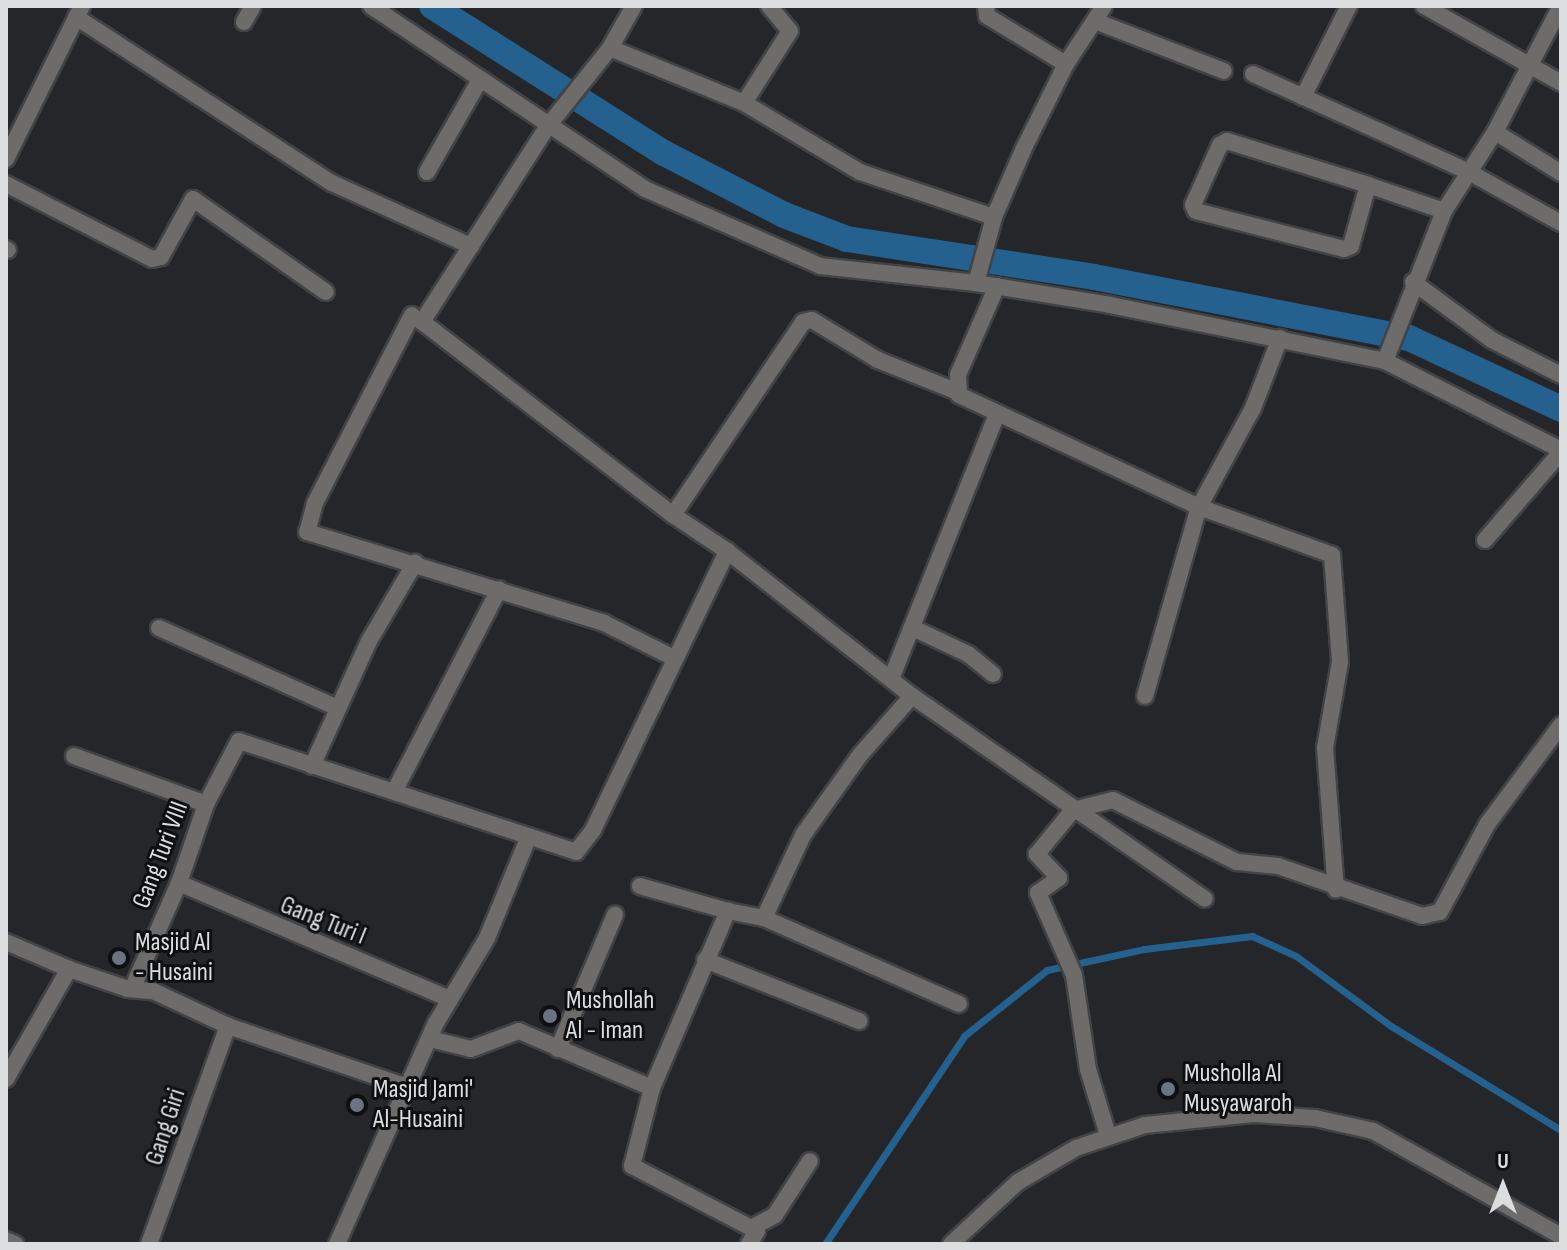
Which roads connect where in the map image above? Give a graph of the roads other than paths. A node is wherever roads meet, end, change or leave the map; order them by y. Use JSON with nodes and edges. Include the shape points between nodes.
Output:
{"nodes":[{"id":1,"x":253,"y":6,"type":"edge"},
{"id":2,"x":371,"y":6,"type":"edge"},
{"id":3,"x":634,"y":6,"type":"edge"},
{"id":4,"x":769,"y":6,"type":"edge"},
{"id":5,"x":986,"y":6,"type":"edge"},
{"id":6,"x":1349,"y":6,"type":"edge"},
{"id":7,"x":1424,"y":6,"type":"edge"},
{"id":8,"x":1561,"y":6,"type":"edge"},
{"id":9,"x":79,"y":12,"type":"edge"},
{"id":10,"x":1100,"y":13,"type":"edge"},
{"id":11,"x":244,"y":22,"type":"dead end"},
{"id":12,"x":610,"y":48,"type":"junction"},
{"id":13,"x":1066,"y":64,"type":"junction"},
{"id":14,"x":1530,"y":67,"type":"junction"},
{"id":15,"x":1224,"y":71,"type":"dead end"},
{"id":16,"x":1253,"y":74,"type":"dead end"},
{"id":17,"x":480,"y":80,"type":"junction"},
{"id":18,"x":1561,"y":83,"type":"edge"},
{"id":19,"x":1303,"y":97,"type":"junction"},
{"id":20,"x":744,"y":103,"type":"junction"},
{"id":21,"x":548,"y":126,"type":"junction"},
{"id":22,"x":1495,"y":132,"type":"junction"},
{"id":23,"x":6,"y":159,"type":"edge"},
{"id":24,"x":427,"y":172,"type":"dead end"},
{"id":25,"x":1469,"y":172,"type":"junction"},
{"id":26,"x":1561,"y":173,"type":"edge"},
{"id":27,"x":6,"y":184,"type":"edge"},
{"id":28,"x":1368,"y":185,"type":"junction"},
{"id":29,"x":1444,"y":211,"type":"junction"},
{"id":30,"x":992,"y":221,"type":"junction"},
{"id":31,"x":1561,"y":223,"type":"edge"},
{"id":32,"x":471,"y":246,"type":"junction"},
{"id":33,"x":976,"y":283,"type":"junction"},
{"id":34,"x":997,"y":286,"type":"junction"},
{"id":35,"x":1411,"y":286,"type":"junction"},
{"id":36,"x":326,"y":292,"type":"dead end"},
{"id":37,"x":412,"y":315,"type":"dead end"},
{"id":38,"x":1280,"y":338,"type":"junction"},
{"id":39,"x":1385,"y":361,"type":"junction"},
{"id":40,"x":1561,"y":375,"type":"edge"},
{"id":41,"x":958,"y":392,"type":"junction"},
{"id":42,"x":997,"y":414,"type":"junction"},
{"id":43,"x":1561,"y":451,"type":"edge"},
{"id":44,"x":1199,"y":507,"type":"junction"},
{"id":45,"x":673,"y":515,"type":"junction"},
{"id":46,"x":1485,"y":540,"type":"dead end"},
{"id":47,"x":727,"y":551,"type":"junction"},
{"id":48,"x":415,"y":563,"type":"junction"},
{"id":49,"x":499,"y":589,"type":"junction"},
{"id":50,"x":159,"y":628,"type":"dead end"},
{"id":51,"x":915,"y":629,"type":"junction"},
{"id":52,"x":672,"y":657,"type":"junction"},
{"id":53,"x":993,"y":674,"type":"dead end"},
{"id":54,"x":891,"y":679,"type":"junction"},
{"id":55,"x":912,"y":696,"type":"junction"},
{"id":56,"x":1145,"y":696,"type":"dead end"},
{"id":57,"x":336,"y":707,"type":"junction"},
{"id":58,"x":1561,"y":725,"type":"edge"},
{"id":59,"x":74,"y":756,"type":"dead end"},
{"id":60,"x":312,"y":766,"type":"junction"},
{"id":61,"x":395,"y":790,"type":"junction"},
{"id":62,"x":206,"y":804,"type":"junction"},
{"id":63,"x":1073,"y":810,"type":"junction"},
{"id":64,"x":529,"y":836,"type":"junction"},
{"id":65,"x":179,"y":883,"type":"junction"},
{"id":66,"x":640,"y":886,"type":"dead end"},
{"id":67,"x":1336,"y":890,"type":"junction"},
{"id":68,"x":1205,"y":899,"type":"dead end"},
{"id":69,"x":728,"y":911,"type":"junction"},
{"id":70,"x":615,"y":915,"type":"dead end"},
{"id":71,"x":764,"y":918,"type":"junction"},
{"id":72,"x":6,"y":942,"type":"edge"},
{"id":73,"x":705,"y":960,"type":"junction"},
{"id":74,"x":69,"y":969,"type":"junction"},
{"id":75,"x":132,"y":989,"type":"junction"},
{"id":76,"x":450,"y":999,"type":"junction"},
{"id":77,"x":959,"y":1004,"type":"dead end"},
{"id":78,"x":859,"y":1021,"type":"dead end"},
{"id":79,"x":228,"y":1026,"type":"junction"},
{"id":80,"x":430,"y":1039,"type":"junction"},
{"id":81,"x":558,"y":1049,"type":"junction"},
{"id":82,"x":6,"y":1079,"type":"edge"},
{"id":83,"x":410,"y":1088,"type":"junction"},
{"id":84,"x":652,"y":1088,"type":"junction"},
{"id":85,"x":1108,"y":1135,"type":"junction"},
{"id":86,"x":810,"y":1161,"type":"dead end"},
{"id":87,"x":752,"y":1234,"type":"edge"},
{"id":88,"x":1561,"y":1236,"type":"edge"},
{"id":89,"x":6,"y":1240,"type":"edge"},
{"id":90,"x":15,"y":1244,"type":"edge"},
{"id":91,"x":149,"y":1244,"type":"edge"},
{"id":92,"x":337,"y":1244,"type":"edge"},
{"id":93,"x":951,"y":1244,"type":"edge"}],
"edges":[{"from":1,"to":11,"type":"street"},
{"from":2,"to":17,"type":"street"},
{"from":3,"to":12,"type":"street"},
{"from":4,"to":20,"type":"street","via":[[790,31]]},
{"from":5,"to":13,"type":"street","via":[[987,16]]},
{"from":6,"to":19,"type":"street"},
{"from":7,"to":14,"type":"street"},
{"from":8,"to":14,"type":"street"},
{"from":9,"to":23,"type":"street"},
{"from":9,"to":32,"type":"street","via":[[332,183]]},
{"from":10,"to":13,"type":"street"},
{"from":10,"to":15,"type":"street"},
{"from":12,"to":20,"type":"street"},
{"from":12,"to":21,"type":"street"},
{"from":13,"to":30,"type":"street"},
{"from":14,"to":18,"type":"street"},
{"from":14,"to":22,"type":"street"},
{"from":16,"to":19,"type":"street"},
{"from":17,"to":21,"type":"street"},
{"from":17,"to":24,"type":"street"},
{"from":19,"to":25,"type":"street"},
{"from":20,"to":30,"type":"street","via":[[860,172]]},
{"from":21,"to":32,"type":"street"},
{"from":21,"to":33,"type":"street","via":[[645,189],[820,266]]},
{"from":22,"to":25,"type":"street"},
{"from":22,"to":26,"type":"street"},
{"from":25,"to":29,"type":"street"},
{"from":25,"to":31,"type":"street"},
{"from":27,"to":36,"type":"street","via":[[152,259],[161,257],[193,199]]},
{"from":28,"to":28,"type":"street","via":[[1227,141],[1220,145],[1193,205],[1196,211],[1344,249],[1351,246]]},
{"from":28,"to":29,"type":"street"},
{"from":29,"to":35,"type":"street"},
{"from":30,"to":33,"type":"street"},
{"from":32,"to":45,"type":"street","via":[[422,322]]},
{"from":33,"to":34,"type":"street"},
{"from":34,"to":38,"type":"street"},
{"from":34,"to":41,"type":"street","via":[[958,375]]},
{"from":35,"to":39,"type":"street"},
{"from":35,"to":40,"type":"street","via":[[1492,340]]},
{"from":37,"to":48,"type":"street","via":[[315,503],[307,532]]},
{"from":38,"to":39,"type":"street"},
{"from":38,"to":44,"type":"street","via":[[1253,408]]},
{"from":39,"to":43,"type":"street"},
{"from":41,"to":42,"type":"street"},
{"from":41,"to":45,"type":"street","via":[[878,360],[806,320]]},
{"from":42,"to":44,"type":"street"},
{"from":42,"to":51,"type":"street"},
{"from":43,"to":46,"type":"street"},
{"from":44,"to":56,"type":"street"},
{"from":44,"to":67,"type":"street","via":[[1332,555],[1340,662],[1325,748]]},
{"from":45,"to":47,"type":"street"},
{"from":47,"to":52,"type":"street"},
{"from":47,"to":54,"type":"street"},
{"from":48,"to":49,"type":"street"},
{"from":48,"to":57,"type":"street"},
{"from":49,"to":52,"type":"street","via":[[604,623]]},
{"from":49,"to":61,"type":"street"},
{"from":50,"to":57,"type":"street"},
{"from":51,"to":53,"type":"street","via":[[968,654]]},
{"from":51,"to":54,"type":"street"},
{"from":52,"to":64,"type":"street","via":[[593,830],[576,852]]},
{"from":54,"to":55,"type":"street"},
{"from":55,"to":63,"type":"street"},
{"from":55,"to":71,"type":"street","via":[[860,755],[803,835]]},
{"from":57,"to":60,"type":"street"},
{"from":58,"to":67,"type":"street","via":[[1488,823],[1440,912],[1422,916]]},
{"from":59,"to":62,"type":"street"},
{"from":60,"to":61,"type":"street"},
{"from":60,"to":62,"type":"street","name":"Gang Turi VIII","via":[[239,741]]},
{"from":61,"to":64,"type":"street"},
{"from":62,"to":65,"type":"street","name":"Gang Turi VIII"},
{"from":63,"to":67,"type":"street","via":[[1113,800],[1237,862],[1278,866]]},
{"from":63,"to":68,"type":"street"},
{"from":63,"to":85,"type":"street","via":[[1037,854],[1059,878],[1038,893],[1074,975],[1088,1069]]},
{"from":64,"to":76,"type":"street","via":[[487,938]]},
{"from":65,"to":75,"type":"street","name":"Gang Turi VIII"},
{"from":65,"to":76,"type":"street","name":"Gang Turi I"},
{"from":66,"to":69,"type":"street"},
{"from":69,"to":71,"type":"street"},
{"from":69,"to":73,"type":"street"},
{"from":70,"to":81,"type":"street"},
{"from":71,"to":77,"type":"street"},
{"from":72,"to":74,"type":"street"},
{"from":73,"to":78,"type":"street"},
{"from":73,"to":84,"type":"street"},
{"from":74,"to":75,"type":"street"},
{"from":74,"to":82,"type":"street"},
{"from":75,"to":79,"type":"street","via":[[153,991]]},
{"from":76,"to":80,"type":"street"},
{"from":79,"to":83,"type":"street"},
{"from":79,"to":91,"type":"street","name":"Gang Giri"},
{"from":80,"to":81,"type":"street","via":[[471,1049],[488,1047],[517,1031]]},
{"from":80,"to":83,"type":"street"},
{"from":81,"to":84,"type":"street"},
{"from":83,"to":92,"type":"street"},
{"from":84,"to":87,"type":"street","via":[[632,1166]]},
{"from":85,"to":88,"type":"street","via":[[1220,1115],[1346,1123],[1403,1144]]},
{"from":85,"to":93,"type":"street","via":[[1018,1182]]},
{"from":86,"to":87,"type":"street","via":[[775,1215]]},
{"from":89,"to":90,"type":"street"}]}
